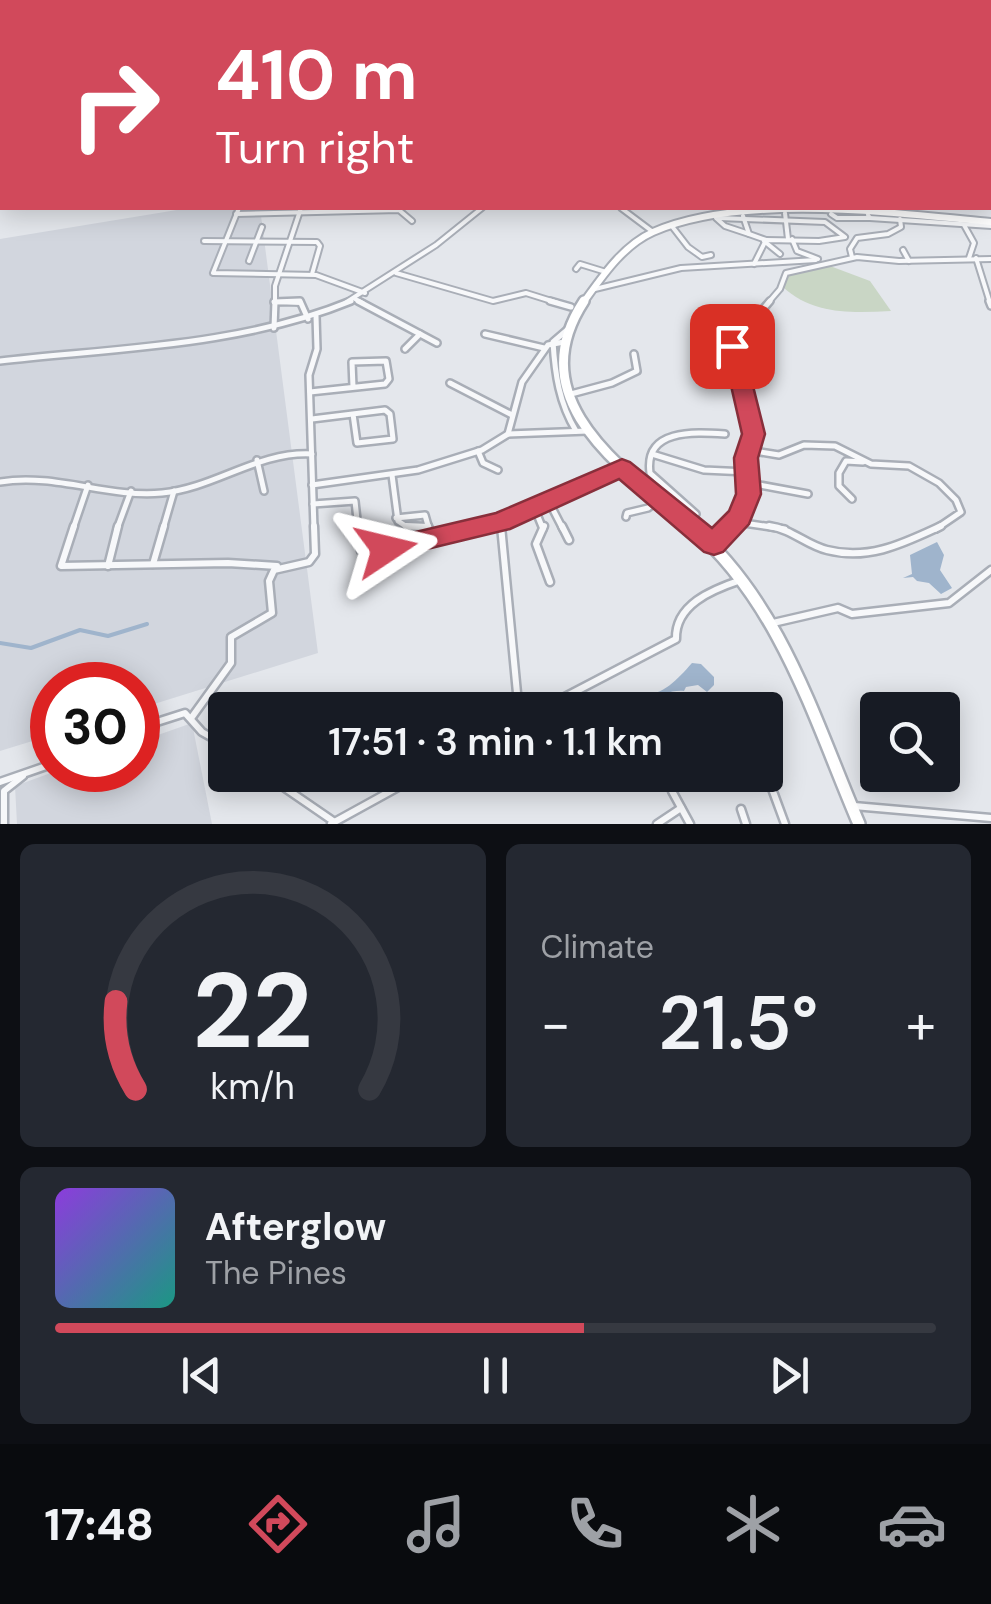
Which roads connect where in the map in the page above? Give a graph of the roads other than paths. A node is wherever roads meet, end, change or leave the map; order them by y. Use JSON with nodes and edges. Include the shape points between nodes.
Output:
{"nodes":[{"id":1,"x":300,"y":210,"type":"edge"},
{"id":2,"x":330,"y":210,"type":"edge"},
{"id":3,"x":360,"y":210,"type":"edge"},
{"id":4,"x":479,"y":210,"type":"edge"},
{"id":5,"x":623,"y":210,"type":"edge"},
{"id":6,"x":237,"y":211,"type":"edge"},
{"id":7,"x":884,"y":212,"type":"edge"},
{"id":8,"x":782,"y":214,"type":"edge"},
{"id":9,"x":763,"y":215,"type":"junction"},
{"id":10,"x":743,"y":216,"type":"junction"},
{"id":11,"x":869,"y":217,"type":"junction"},
{"id":12,"x":699,"y":218,"type":"junction"},
{"id":13,"x":716,"y":218,"type":"junction"},
{"id":14,"x":900,"y":219,"type":"junction"},
{"id":15,"x":412,"y":220,"type":"dead end"},
{"id":16,"x":818,"y":222,"type":"junction"},
{"id":17,"x":962,"y":222,"type":"junction"},
{"id":18,"x":991,"y":224,"type":"edge"},
{"id":19,"x":671,"y":226,"type":"junction"},
{"id":20,"x":262,"y":227,"type":"dead end"},
{"id":21,"x":653,"y":232,"type":"junction"},
{"id":22,"x":749,"y":234,"type":"junction"},
{"id":23,"x":844,"y":236,"type":"junction"},
{"id":24,"x":790,"y":239,"type":"junction"},
{"id":25,"x":819,"y":239,"type":"junction"},
{"id":26,"x":765,"y":240,"type":"junction"},
{"id":27,"x":204,"y":241,"type":"dead end"},
{"id":28,"x":224,"y":242,"type":"junction"},
{"id":29,"x":256,"y":242,"type":"junction"},
{"id":30,"x":290,"y":242,"type":"junction"},
{"id":31,"x":853,"y":242,"type":"junction"},
{"id":32,"x":903,"y":250,"type":"dead end"},
{"id":33,"x":780,"y":254,"type":"dead end"},
{"id":34,"x":711,"y":255,"type":"dead end"},
{"id":35,"x":852,"y":257,"type":"junction"},
{"id":36,"x":972,"y":258,"type":"junction"},
{"id":37,"x":908,"y":260,"type":"junction"},
{"id":38,"x":991,"y":260,"type":"edge"},
{"id":39,"x":249,"y":261,"type":"dead end"},
{"id":40,"x":820,"y":261,"type":"junction"},
{"id":41,"x":754,"y":264,"type":"junction"},
{"id":42,"x":576,"y":270,"type":"dead end"},
{"id":43,"x":606,"y":272,"type":"junction"},
{"id":44,"x":396,"y":273,"type":"junction"},
{"id":45,"x":279,"y":274,"type":"junction"},
{"id":46,"x":312,"y":274,"type":"junction"},
{"id":47,"x":593,"y":289,"type":"junction"},
{"id":48,"x":364,"y":293,"type":"junction"},
{"id":49,"x":355,"y":299,"type":"junction"},
{"id":50,"x":273,"y":302,"type":"junction"},
{"id":51,"x":570,"y":306,"type":"dead end"},
{"id":52,"x":991,"y":306,"type":"edge"},
{"id":53,"x":312,"y":318,"type":"junction"},
{"id":54,"x":274,"y":328,"type":"junction"},
{"id":55,"x":420,"y":334,"type":"junction"},
{"id":56,"x":485,"y":334,"type":"dead end"},
{"id":57,"x":558,"y":342,"type":"junction"},
{"id":58,"x":436,"y":343,"type":"dead end"},
{"id":59,"x":544,"y":348,"type":"junction"},
{"id":60,"x":405,"y":349,"type":"dead end"},
{"id":61,"x":634,"y":354,"type":"dead end"},
{"id":62,"x":0,"y":362,"type":"edge"},
{"id":63,"x":450,"y":382,"type":"dead end"},
{"id":64,"x":352,"y":388,"type":"junction"},
{"id":65,"x":310,"y":392,"type":"junction"},
{"id":66,"x":568,"y":395,"type":"junction"},
{"id":67,"x":353,"y":414,"type":"junction"},
{"id":68,"x":511,"y":417,"type":"junction"},
{"id":69,"x":312,"y":420,"type":"junction"},
{"id":70,"x":582,"y":432,"type":"junction"},
{"id":71,"x":508,"y":434,"type":"junction"},
{"id":72,"x":725,"y":434,"type":"dead end"},
{"id":73,"x":748,"y":450,"type":"junction"},
{"id":74,"x":478,"y":451,"type":"junction"},
{"id":75,"x":312,"y":454,"type":"junction"},
{"id":76,"x":652,"y":454,"type":"junction"},
{"id":77,"x":257,"y":460,"type":"junction"},
{"id":78,"x":866,"y":462,"type":"junction"},
{"id":79,"x":622,"y":468,"type":"junction"},
{"id":80,"x":498,"y":470,"type":"dead end"},
{"id":81,"x":746,"y":472,"type":"junction"},
{"id":82,"x":392,"y":475,"type":"junction"},
{"id":83,"x":0,"y":482,"type":"edge"},
{"id":84,"x":750,"y":482,"type":"junction"},
{"id":85,"x":88,"y":485,"type":"junction"},
{"id":86,"x":312,"y":485,"type":"junction"},
{"id":87,"x":131,"y":491,"type":"junction"},
{"id":88,"x":174,"y":491,"type":"junction"},
{"id":89,"x":264,"y":491,"type":"dead end"},
{"id":90,"x":808,"y":494,"type":"dead end"},
{"id":91,"x":852,"y":499,"type":"dead end"},
{"id":92,"x":548,"y":500,"type":"junction"},
{"id":93,"x":660,"y":500,"type":"junction"},
{"id":94,"x":313,"y":504,"type":"junction"},
{"id":95,"x":534,"y":507,"type":"junction"},
{"id":96,"x":696,"y":514,"type":"dead end"},
{"id":97,"x":626,"y":517,"type":"dead end"},
{"id":98,"x":396,"y":518,"type":"junction"},
{"id":99,"x":501,"y":522,"type":"junction"},
{"id":100,"x":736,"y":522,"type":"junction"},
{"id":101,"x":428,"y":527,"type":"junction"},
{"id":102,"x":569,"y":540,"type":"dead end"},
{"id":103,"x":432,"y":541,"type":"junction"},
{"id":104,"x":714,"y":544,"type":"junction"},
{"id":105,"x":386,"y":549,"type":"dead end"},
{"id":106,"x":361,"y":551,"type":"dead end"},
{"id":107,"x":152,"y":564,"type":"junction"},
{"id":108,"x":108,"y":566,"type":"junction"},
{"id":109,"x":280,"y":566,"type":"junction"},
{"id":110,"x":991,"y":570,"type":"edge"},
{"id":111,"x":744,"y":580,"type":"junction"},
{"id":112,"x":550,"y":582,"type":"dead end"},
{"id":113,"x":770,"y":624,"type":"junction"},
{"id":114,"x":516,"y":692,"type":"edge"},
{"id":115,"x":574,"y":692,"type":"edge"},
{"id":116,"x":192,"y":717,"type":"junction"},
{"id":117,"x":160,"y":719,"type":"edge"},
{"id":118,"x":208,"y":736,"type":"edge"},
{"id":119,"x":30,"y":773,"type":"edge"},
{"id":120,"x":24,"y":776,"type":"junction"},
{"id":121,"x":0,"y":782,"type":"edge"},
{"id":122,"x":290,"y":792,"type":"edge"},
{"id":123,"x":389,"y":792,"type":"edge"},
{"id":124,"x":673,"y":792,"type":"edge"},
{"id":125,"x":772,"y":792,"type":"edge"},
{"id":126,"x":851,"y":806,"type":"junction"},
{"id":127,"x":681,"y":808,"type":"junction"},
{"id":128,"x":740,"y":809,"type":"dead end"},
{"id":129,"x":991,"y":818,"type":"edge"},
{"id":130,"x":333,"y":823,"type":"edge"},
{"id":131,"x":4,"y":824,"type":"edge"},
{"id":132,"x":657,"y":824,"type":"edge"},
{"id":133,"x":690,"y":824,"type":"edge"},
{"id":134,"x":746,"y":824,"type":"edge"},
{"id":135,"x":785,"y":824,"type":"edge"},
{"id":136,"x":858,"y":824,"type":"edge"}],
"edges":[{"from":1,"to":2,"type":"street"},
{"from":1,"to":6,"type":"street"},
{"from":1,"to":30,"type":"street"},
{"from":2,"to":3,"type":"street"},
{"from":3,"to":15,"type":"street","via":[[399,210]]},
{"from":4,"to":44,"type":"street"},
{"from":5,"to":21,"type":"street"},
{"from":6,"to":28,"type":"street"},
{"from":7,"to":11,"type":"main road"},
{"from":7,"to":17,"type":"main road"},
{"from":8,"to":9,"type":"main road"},
{"from":8,"to":11,"type":"main road"},
{"from":8,"to":16,"type":"street"},
{"from":8,"to":24,"type":"street"},
{"from":9,"to":10,"type":"street"},
{"from":9,"to":12,"type":"main road"},
{"from":10,"to":13,"type":"street"},
{"from":10,"to":22,"type":"street"},
{"from":11,"to":14,"type":"street"},
{"from":12,"to":13,"type":"street"},
{"from":12,"to":19,"type":"main road"},
{"from":13,"to":22,"type":"street"},
{"from":14,"to":17,"type":"street"},
{"from":14,"to":31,"type":"street","via":[[901,227],[888,234]]},
{"from":16,"to":23,"type":"street"},
{"from":16,"to":25,"type":"street"},
{"from":17,"to":18,"type":"main road"},
{"from":17,"to":36,"type":"street","via":[[974,243]]},
{"from":19,"to":21,"type":"main road"},
{"from":19,"to":34,"type":"street","via":[[700,256]]},
{"from":20,"to":29,"type":"street"},
{"from":21,"to":43,"type":"main road"},
{"from":22,"to":26,"type":"street"},
{"from":23,"to":25,"type":"street"},
{"from":23,"to":31,"type":"street"},
{"from":24,"to":25,"type":"street"},
{"from":24,"to":26,"type":"street"},
{"from":24,"to":40,"type":"street","via":[[797,251]]},
{"from":26,"to":33,"type":"street"},
{"from":26,"to":41,"type":"street"},
{"from":27,"to":28,"type":"street"},
{"from":28,"to":29,"type":"street"},
{"from":28,"to":45,"type":"street","via":[[213,273]]},
{"from":29,"to":30,"type":"street"},
{"from":29,"to":39,"type":"street"},
{"from":30,"to":45,"type":"street"},
{"from":30,"to":46,"type":"street","via":[[320,244]]},
{"from":31,"to":35,"type":"street"},
{"from":32,"to":37,"type":"street"},
{"from":35,"to":37,"type":"street"},
{"from":35,"to":40,"type":"street"},
{"from":36,"to":37,"type":"street"},
{"from":36,"to":38,"type":"street"},
{"from":36,"to":52,"type":"street"},
{"from":40,"to":41,"type":"street"},
{"from":40,"to":73,"type":"street","via":[[786,273],[733,344],[754,434]]},
{"from":41,"to":47,"type":"street","via":[[680,268]]},
{"from":42,"to":43,"type":"street","via":[[580,264]]},
{"from":43,"to":47,"type":"main road"},
{"from":44,"to":48,"type":"street"},
{"from":44,"to":51,"type":"street","via":[[493,301],[526,293]]},
{"from":45,"to":46,"type":"street"},
{"from":45,"to":50,"type":"street"},
{"from":46,"to":48,"type":"street"},
{"from":47,"to":57,"type":"main road"},
{"from":48,"to":49,"type":"street"},
{"from":49,"to":53,"type":"street"},
{"from":49,"to":55,"type":"street"},
{"from":50,"to":53,"type":"street","via":[[300,302]]},
{"from":50,"to":54,"type":"street"},
{"from":53,"to":54,"type":"street"},
{"from":53,"to":65,"type":"street"},
{"from":54,"to":62,"type":"street"},
{"from":55,"to":58,"type":"street"},
{"from":55,"to":60,"type":"street"},
{"from":56,"to":59,"type":"street"},
{"from":57,"to":59,"type":"street"},
{"from":57,"to":66,"type":"main road"},
{"from":57,"to":70,"type":"street","via":[[557,387]]},
{"from":59,"to":68,"type":"street","via":[[522,382]]},
{"from":61,"to":66,"type":"street","via":[[637,371]]},
{"from":63,"to":68,"type":"street","via":[[472,401]]},
{"from":64,"to":64,"type":"street","via":[[388,382],[386,362],[352,362]]},
{"from":64,"to":65,"type":"street"},
{"from":65,"to":69,"type":"street"},
{"from":66,"to":70,"type":"main road"},
{"from":67,"to":67,"type":"street","via":[[385,410],[393,439],[357,443]]},
{"from":67,"to":69,"type":"street"},
{"from":68,"to":71,"type":"street"},
{"from":69,"to":75,"type":"street"},
{"from":70,"to":71,"type":"street"},
{"from":70,"to":79,"type":"main road"},
{"from":71,"to":74,"type":"street"},
{"from":72,"to":76,"type":"street","via":[[672,433]]},
{"from":73,"to":78,"type":"street","via":[[778,455],[804,444],[835,446]]},
{"from":73,"to":81,"type":"street"},
{"from":74,"to":80,"type":"street","via":[[483,463]]},
{"from":74,"to":82,"type":"street"},
{"from":75,"to":77,"type":"street"},
{"from":75,"to":86,"type":"street"},
{"from":76,"to":81,"type":"street","via":[[704,470]]},
{"from":76,"to":96,"type":"street","via":[[650,473]]},
{"from":77,"to":88,"type":"street"},
{"from":77,"to":89,"type":"street"},
{"from":78,"to":91,"type":"street","via":[[846,461],[838,473],[839,486]]},
{"from":78,"to":100,"type":"street","via":[[914,468],[940,483],[962,512],[897,546],[860,554],[824,550],[784,528]]},
{"from":79,"to":92,"type":"street"},
{"from":79,"to":93,"type":"main road"},
{"from":81,"to":84,"type":"street"},
{"from":82,"to":86,"type":"street"},
{"from":82,"to":98,"type":"street"},
{"from":83,"to":85,"type":"street","via":[[33,478]]},
{"from":84,"to":90,"type":"street"},
{"from":84,"to":100,"type":"street"},
{"from":85,"to":87,"type":"street"},
{"from":85,"to":108,"type":"street","via":[[59,564]]},
{"from":86,"to":94,"type":"street"},
{"from":87,"to":88,"type":"street"},
{"from":87,"to":108,"type":"street"},
{"from":88,"to":107,"type":"street"},
{"from":92,"to":95,"type":"street"},
{"from":92,"to":102,"type":"street"},
{"from":93,"to":97,"type":"street"},
{"from":93,"to":104,"type":"main road"},
{"from":94,"to":106,"type":"street","via":[[354,500]]},
{"from":94,"to":109,"type":"street","via":[[314,557]]},
{"from":95,"to":99,"type":"street"},
{"from":95,"to":112,"type":"street","via":[[544,529],[536,544]]},
{"from":98,"to":101,"type":"street","via":[[406,527]]},
{"from":98,"to":101,"type":"street","via":[[423,514]]},
{"from":99,"to":103,"type":"street"},
{"from":99,"to":114,"type":"street"},
{"from":100,"to":104,"type":"street"},
{"from":101,"to":103,"type":"street"},
{"from":103,"to":105,"type":"street"},
{"from":104,"to":111,"type":"main road"},
{"from":107,"to":108,"type":"street"},
{"from":107,"to":109,"type":"street"},
{"from":109,"to":116,"type":"street","via":[[269,581],[272,612],[231,636],[231,663]]},
{"from":110,"to":113,"type":"street","via":[[945,604],[852,614],[838,608]]},
{"from":111,"to":113,"type":"main road"},
{"from":111,"to":115,"type":"street","via":[[720,586],[686,610],[676,620],[676,639]]},
{"from":113,"to":126,"type":"main road"},
{"from":116,"to":117,"type":"street"},
{"from":116,"to":118,"type":"street"},
{"from":119,"to":120,"type":"street"},
{"from":120,"to":121,"type":"street"},
{"from":120,"to":131,"type":"street","via":[[4,790]]},
{"from":122,"to":130,"type":"street"},
{"from":123,"to":130,"type":"street"},
{"from":124,"to":127,"type":"street"},
{"from":125,"to":135,"type":"street"},
{"from":126,"to":129,"type":"street"},
{"from":126,"to":136,"type":"main road"},
{"from":127,"to":132,"type":"street"},
{"from":127,"to":133,"type":"street"},
{"from":128,"to":134,"type":"street"}]}
